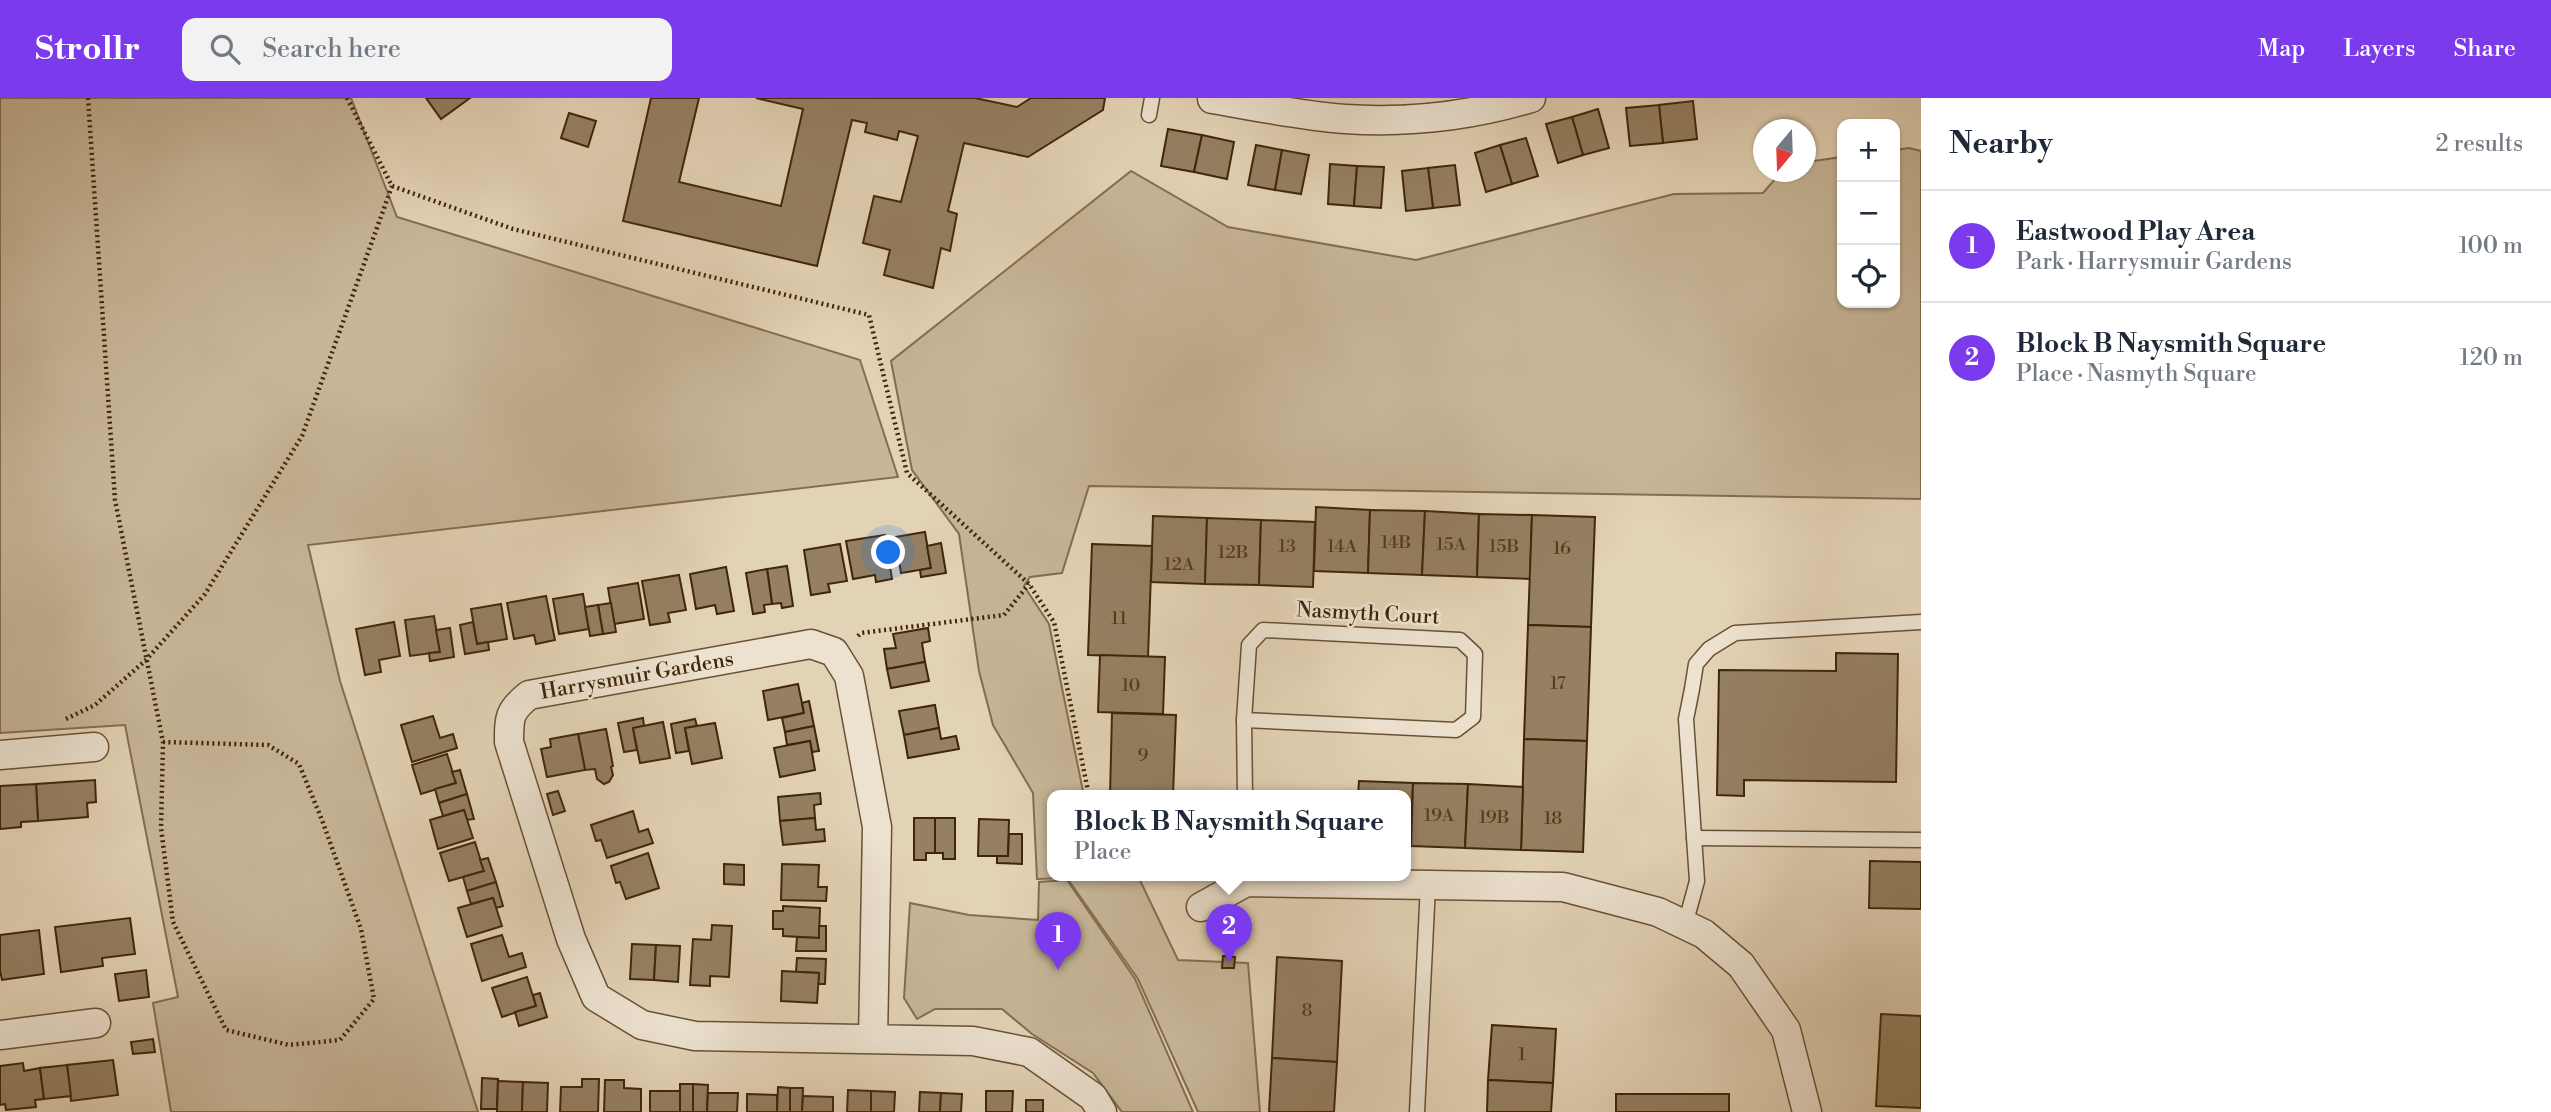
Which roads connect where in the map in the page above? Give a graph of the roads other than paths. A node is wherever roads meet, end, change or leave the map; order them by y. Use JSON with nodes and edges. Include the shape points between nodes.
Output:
{"nodes":[{"id":1,"x":1152,"y":98,"type":"edge"},
{"id":2,"x":1531,"y":98,"type":"edge"},
{"id":3,"x":1208,"y":99,"type":"edge"},
{"id":4,"x":1282,"y":104,"type":"edge"},
{"id":5,"x":1422,"y":109,"type":"edge"},
{"id":6,"x":1149,"y":115,"type":"dead end"},
{"id":7,"x":1921,"y":622,"type":"edge"},
{"id":8,"x":1244,"y":720,"type":"junction"},
{"id":9,"x":94,"y":747,"type":"dead end"},
{"id":10,"x":0,"y":755,"type":"edge"},
{"id":11,"x":1245,"y":790,"type":"edge"},
{"id":12,"x":1694,"y":838,"type":"junction"},
{"id":13,"x":1921,"y":840,"type":"edge"},
{"id":14,"x":1243,"y":881,"type":"edge"},
{"id":15,"x":1307,"y":881,"type":"edge"},
{"id":16,"x":1428,"y":885,"type":"junction"},
{"id":17,"x":1201,"y":907,"type":"dead end"},
{"id":18,"x":1685,"y":925,"type":"junction"},
{"id":19,"x":96,"y":1023,"type":"dead end"},
{"id":20,"x":0,"y":1035,"type":"edge"},
{"id":21,"x":873,"y":1039,"type":"junction"},
{"id":22,"x":1102,"y":1112,"type":"edge"},
{"id":23,"x":1417,"y":1112,"type":"edge"},
{"id":24,"x":1807,"y":1112,"type":"edge"}],
"edges":[{"from":1,"to":6,"type":"lane"},
{"from":2,"to":5,"type":"street","via":[[1498,108]]},
{"from":3,"to":4,"type":"street"},
{"from":4,"to":5,"type":"street","via":[[1344,119]]},
{"from":7,"to":12,"type":"lane","via":[[1735,633],[1709,649],[1696,664],[1686,719]]},
{"from":8,"to":8,"type":"lane","name":"Nasmyth Court","via":[[1249,645],[1263,630],[1460,640],[1475,654],[1473,717],[1456,730]]},
{"from":8,"to":11,"type":"lane","name":"Nasmyth Court"},
{"from":9,"to":10,"type":"street"},
{"from":12,"to":13,"type":"lane"},
{"from":12,"to":18,"type":"lane","via":[[1697,881]]},
{"from":14,"to":17,"type":"street"},
{"from":15,"to":16,"type":"street"},
{"from":16,"to":18,"type":"street","via":[[1563,887],[1658,912]]},
{"from":16,"to":23,"type":"lane"},
{"from":18,"to":24,"type":"street","via":[[1704,934],[1741,965],[1786,1030]]},
{"from":19,"to":20,"type":"street"},
{"from":21,"to":21,"type":"street","name":"Harrysmuir Gardens","via":[[877,827],[849,676],[834,652],[811,644],[529,695],[514,707],[509,742],[571,939],[596,997],[642,1025],[695,1036]]},
{"from":21,"to":22,"type":"street","name":"Harrysmuir Gardens","via":[[973,1041],[1030,1052],[1093,1097]]}]}
